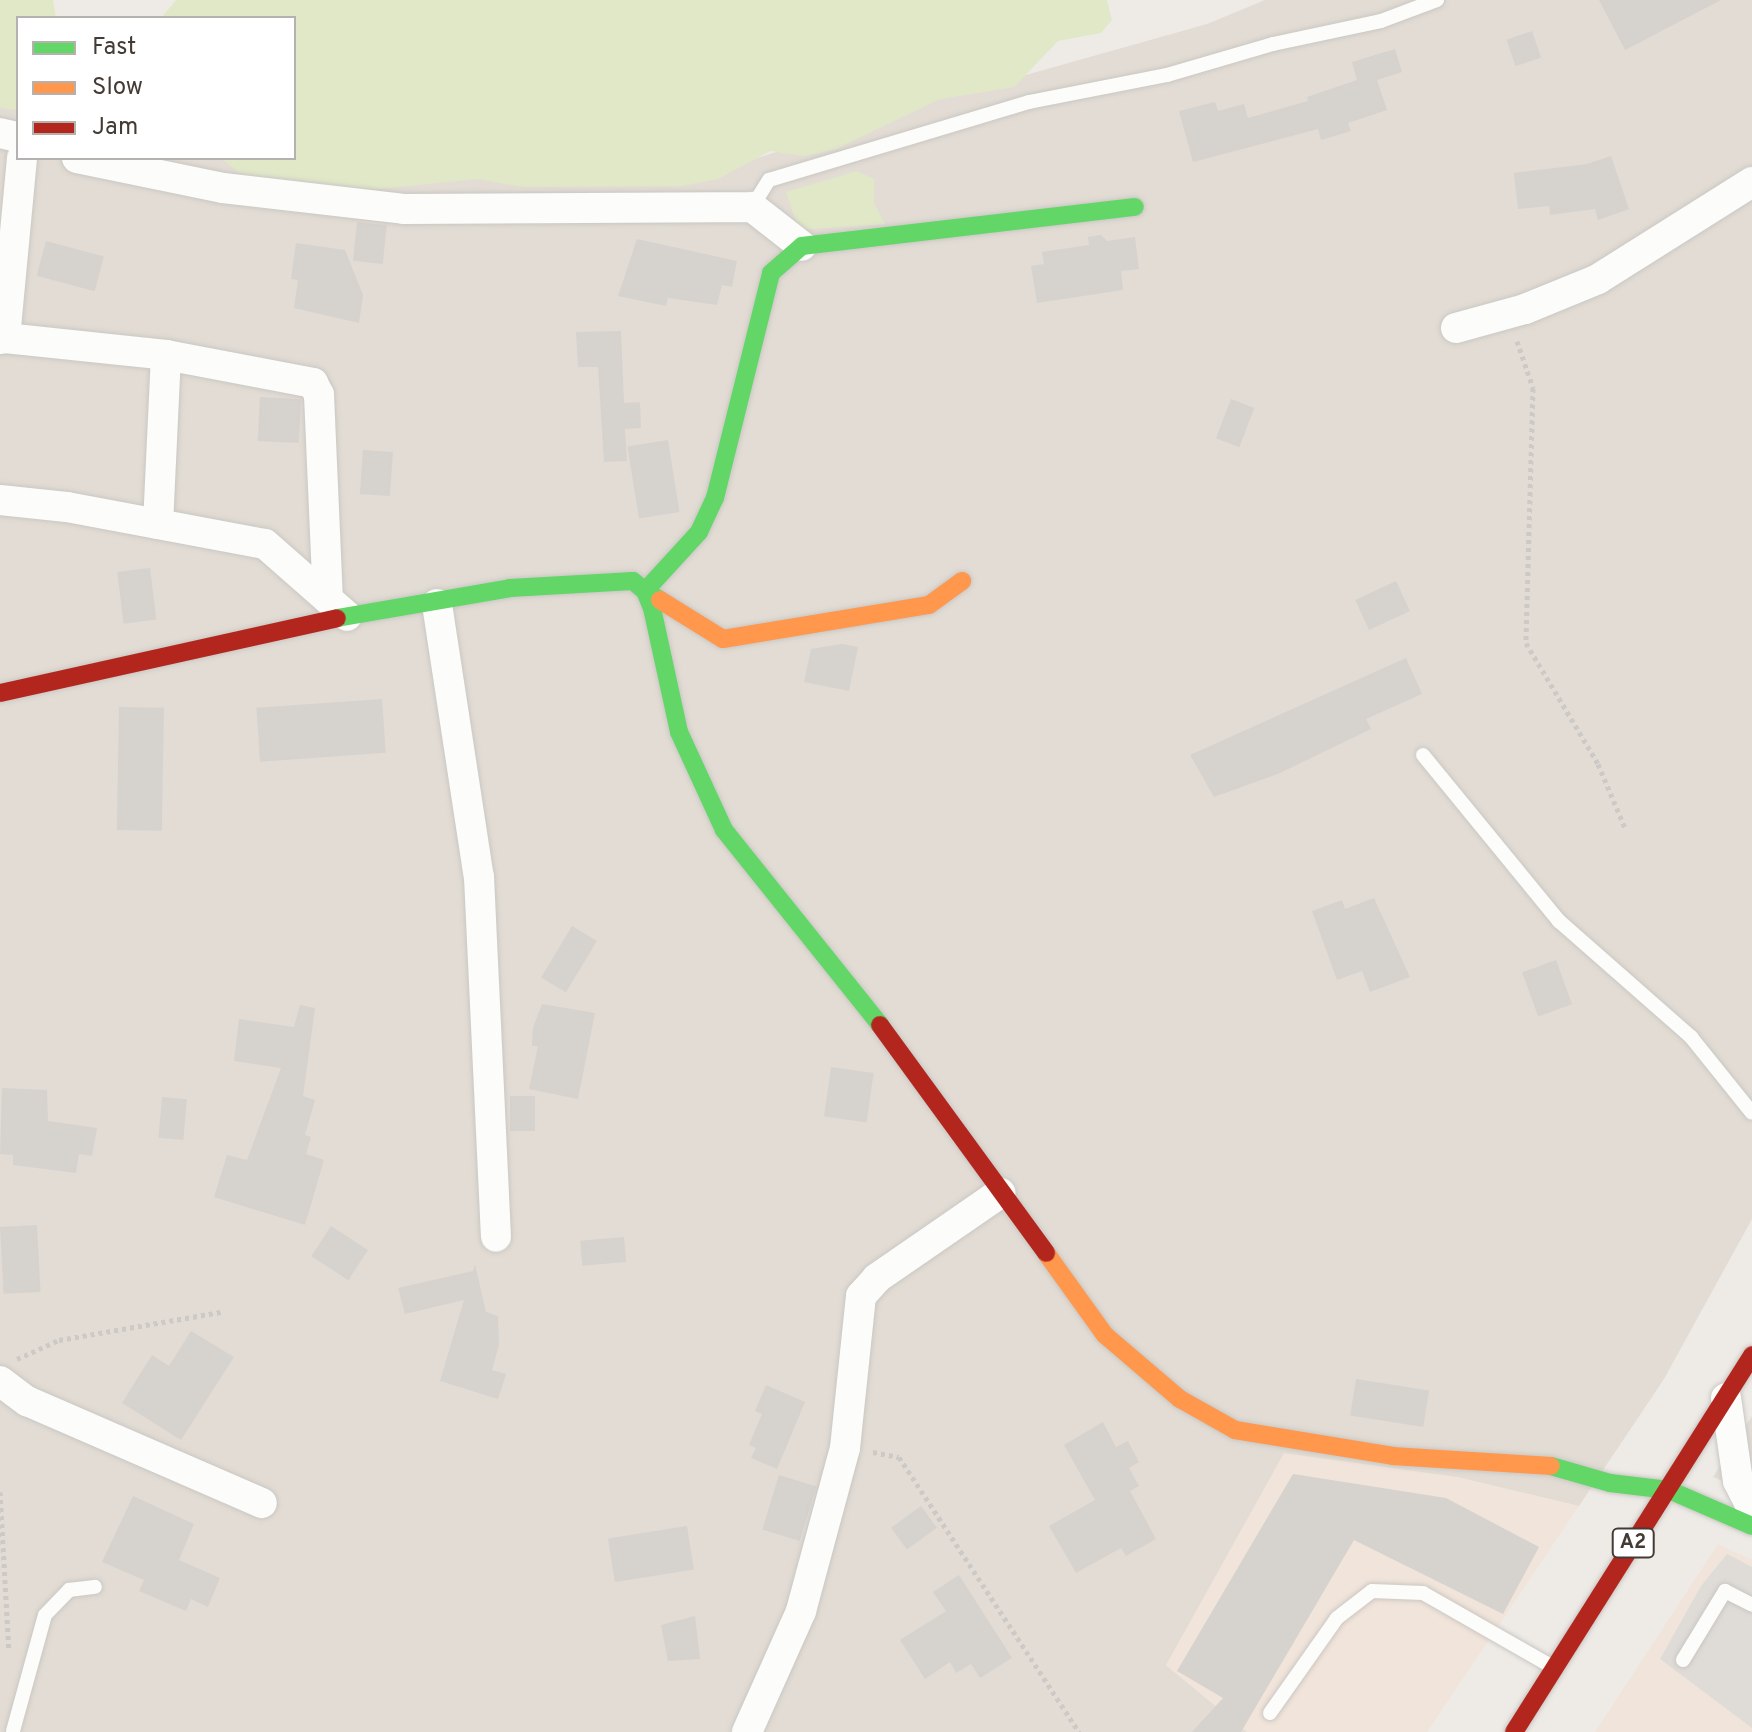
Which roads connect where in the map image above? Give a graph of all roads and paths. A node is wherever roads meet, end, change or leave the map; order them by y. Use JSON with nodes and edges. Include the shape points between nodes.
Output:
{"nodes":[{"id":1,"x":1437,"y":0,"type":"edge"},
{"id":2,"x":22,"y":160,"type":"edge"},
{"id":3,"x":87,"y":160,"type":"edge"},
{"id":4,"x":1752,"y":182,"type":"edge"},
{"id":5,"x":752,"y":207,"type":"junction"},
{"id":6,"x":1135,"y":207,"type":"dead end"},
{"id":7,"x":802,"y":246,"type":"junction"},
{"id":8,"x":1508,"y":314,"type":"junction"},
{"id":9,"x":1456,"y":328,"type":"dead end"},
{"id":10,"x":2,"y":338,"type":"edge"},
{"id":11,"x":166,"y":355,"type":"junction"},
{"id":12,"x":0,"y":500,"type":"edge"},
{"id":13,"x":158,"y":524,"type":"junction"},
{"id":14,"x":962,"y":581,"type":"dead end"},
{"id":15,"x":645,"y":591,"type":"junction"},
{"id":16,"x":437,"y":604,"type":"junction"},
{"id":17,"x":338,"y":608,"type":"junction"},
{"id":18,"x":0,"y":693,"type":"edge"},
{"id":19,"x":1423,"y":755,"type":"dead end"},
{"id":20,"x":1625,"y":828,"type":"dead end"},
{"id":21,"x":1752,"y":1113,"type":"edge"},
{"id":22,"x":1000,"y":1193,"type":"junction"},
{"id":23,"x":496,"y":1237,"type":"dead end"},
{"id":24,"x":221,"y":1312,"type":"dead end"},
{"id":25,"x":1752,"y":1355,"type":"edge"},
{"id":26,"x":6,"y":1372,"type":"edge"},
{"id":27,"x":1726,"y":1398,"type":"junction"},
{"id":28,"x":845,"y":1448,"type":"junction"},
{"id":29,"x":1669,"y":1490,"type":"junction"},
{"id":30,"x":0,"y":1492,"type":"edge"},
{"id":31,"x":262,"y":1503,"type":"dead end"},
{"id":32,"x":1752,"y":1509,"type":"edge"},
{"id":33,"x":1752,"y":1526,"type":"edge"},
{"id":34,"x":95,"y":1587,"type":"dead end"},
{"id":35,"x":1752,"y":1605,"type":"edge"},
{"id":36,"x":1683,"y":1660,"type":"dead end"},
{"id":37,"x":10,"y":1667,"type":"dead end"},
{"id":38,"x":1555,"y":1668,"type":"junction"},
{"id":39,"x":1270,"y":1713,"type":"dead end"},
{"id":40,"x":13,"y":1731,"type":"edge"},
{"id":41,"x":747,"y":1732,"type":"edge"},
{"id":42,"x":1079,"y":1732,"type":"edge"},
{"id":43,"x":1514,"y":1732,"type":"edge"}],
"edges":[{"from":1,"to":5,"type":"lane","via":[[1381,21],[1273,44],[1167,75],[1029,102],[798,171],[769,180]]},
{"from":2,"to":10,"type":"street"},
{"from":3,"to":5,"type":"street","via":[[223,188],[404,209]]},
{"from":4,"to":8,"type":"street","via":[[1598,279]]},
{"from":5,"to":7,"type":"street"},
{"from":6,"to":7,"type":"street","via":[[1010,226]]},
{"from":7,"to":15,"type":"street","via":[[771,273],[754,353],[704,521]]},
{"from":8,"to":9,"type":"street"},
{"from":8,"to":20,"type":"path","via":[[1533,388],[1526,643],[1598,764]]},
{"from":10,"to":11,"type":"street"},
{"from":11,"to":13,"type":"street"},
{"from":11,"to":17,"type":"street","via":[[313,383],[319,395]]},
{"from":12,"to":13,"type":"street"},
{"from":13,"to":17,"type":"street","via":[[265,544]]},
{"from":14,"to":15,"type":"street","via":[[929,605],[797,631],[723,639]]},
{"from":15,"to":16,"type":"street","via":[[633,581],[609,578],[510,588]]},
{"from":15,"to":22,"type":"street","via":[[679,732],[724,830],[856,993]]},
{"from":16,"to":17,"type":"street"},
{"from":16,"to":23,"type":"street","via":[[479,877]]},
{"from":17,"to":18,"type":"street"},
{"from":19,"to":21,"type":"lane","via":[[1559,921],[1691,1037]]},
{"from":22,"to":28,"type":"street","via":[[877,1278],[861,1296]]},
{"from":22,"to":29,"type":"street","via":[[1105,1335],[1180,1399],[1235,1430],[1393,1456],[1537,1462],[1610,1483]]},
{"from":24,"to":26,"type":"path","via":[[59,1340]]},
{"from":25,"to":27,"type":"street","number":"A2"},
{"from":26,"to":31,"type":"street","via":[[27,1401]]},
{"from":27,"to":29,"type":"street","number":"A2"},
{"from":27,"to":32,"type":"street","via":[[1738,1481]]},
{"from":28,"to":41,"type":"street","via":[[801,1611]]},
{"from":28,"to":42,"type":"path","via":[[899,1457]]},
{"from":29,"to":33,"type":"street"},
{"from":29,"to":38,"type":"street","number":"A2"},
{"from":30,"to":37,"type":"path"},
{"from":34,"to":40,"type":"lane","via":[[69,1590],[45,1615]]},
{"from":35,"to":36,"type":"lane","via":[[1725,1591]]},
{"from":38,"to":39,"type":"lane","via":[[1423,1593],[1372,1591],[1337,1618]]},
{"from":38,"to":43,"type":"street","number":"A2"}]}
